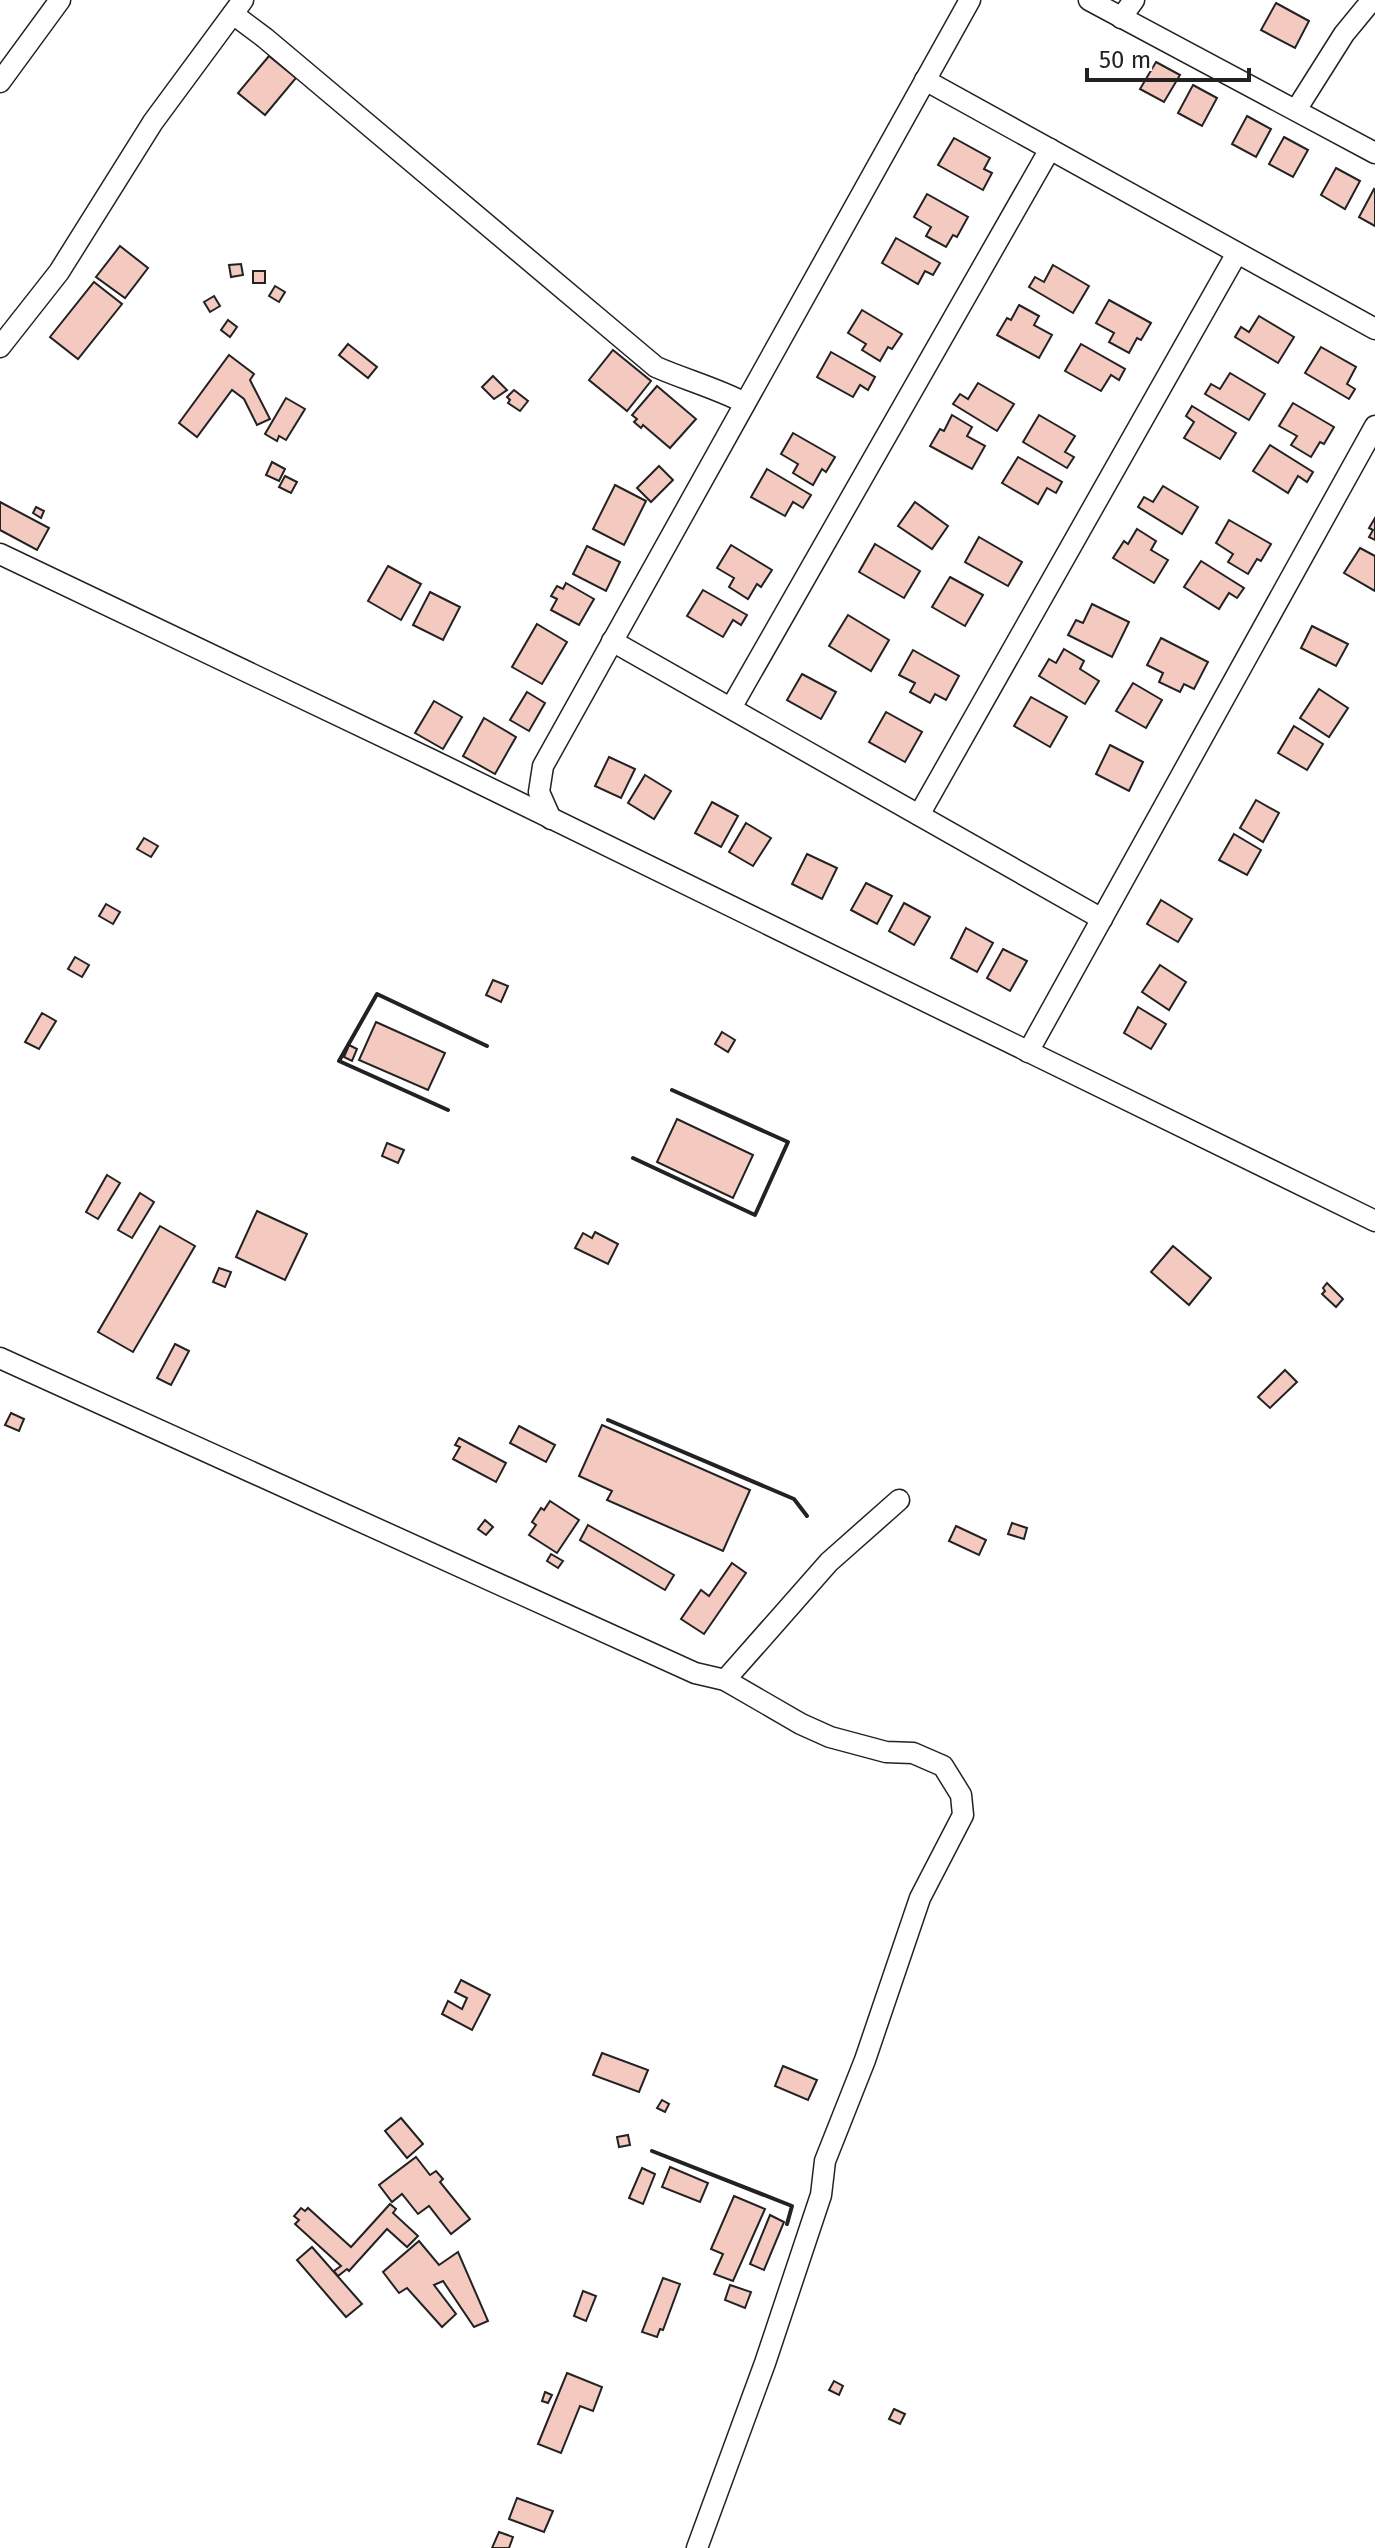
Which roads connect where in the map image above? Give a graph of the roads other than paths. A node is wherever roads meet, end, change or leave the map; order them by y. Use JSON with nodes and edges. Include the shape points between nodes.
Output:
{"nodes":[{"id":1,"x":60,"y":0,"type":"edge"},
{"id":2,"x":1089,"y":0,"type":"edge"},
{"id":3,"x":1134,"y":0,"type":"edge"},
{"id":4,"x":1372,"y":0,"type":"edge"},
{"id":5,"x":968,"y":1,"type":"edge"},
{"id":6,"x":238,"y":7,"type":"edge"},
{"id":7,"x":1121,"y":18,"type":"junction"},
{"id":8,"x":925,"y":80,"type":"junction"},
{"id":9,"x":0,"y":82,"type":"edge"},
{"id":10,"x":1296,"y":110,"type":"junction"},
{"id":11,"x":1050,"y":149,"type":"junction"},
{"id":12,"x":1375,"y":153,"type":"edge"},
{"id":13,"x":1237,"y":253,"type":"junction"},
{"id":14,"x":1375,"y":329,"type":"edge"},
{"id":15,"x":0,"y":347,"type":"edge"},
{"id":16,"x":745,"y":403,"type":"junction"},
{"id":17,"x":1375,"y":426,"type":"edge"},
{"id":18,"x":0,"y":554,"type":"edge"},
{"id":19,"x":612,"y":641,"type":"junction"},
{"id":20,"x":731,"y":708,"type":"junction"},
{"id":21,"x":919,"y":815,"type":"junction"},
{"id":22,"x":551,"y":819,"type":"junction"},
{"id":23,"x":1102,"y":919,"type":"junction"},
{"id":24,"x":1028,"y":1052,"type":"junction"},
{"id":25,"x":1375,"y":1221,"type":"edge"},
{"id":26,"x":0,"y":1358,"type":"edge"},
{"id":27,"x":899,"y":1500,"type":"dead end"},
{"id":28,"x":725,"y":1680,"type":"junction"},
{"id":29,"x":699,"y":2548,"type":"edge"}],
"edges":[{"from":1,"to":9,"type":"street"},
{"from":2,"to":7,"type":"street"},
{"from":3,"to":7,"type":"street"},
{"from":4,"to":10,"type":"street"},
{"from":5,"to":8,"type":"street"},
{"from":6,"to":15,"type":"street","via":[[153,122],[59,272]]},
{"from":6,"to":16,"type":"street","via":[[265,38],[656,367]]},
{"from":7,"to":10,"type":"street"},
{"from":8,"to":11,"type":"street"},
{"from":8,"to":16,"type":"street"},
{"from":10,"to":12,"type":"street"},
{"from":11,"to":13,"type":"street"},
{"from":11,"to":20,"type":"street"},
{"from":13,"to":14,"type":"street"},
{"from":13,"to":21,"type":"street"},
{"from":16,"to":19,"type":"street"},
{"from":17,"to":23,"type":"street"},
{"from":18,"to":22,"type":"street"},
{"from":19,"to":20,"type":"street"},
{"from":19,"to":22,"type":"street","via":[[543,766],[539,792]]},
{"from":20,"to":21,"type":"street"},
{"from":21,"to":23,"type":"street"},
{"from":22,"to":24,"type":"street"},
{"from":23,"to":24,"type":"street"},
{"from":24,"to":25,"type":"street"},
{"from":26,"to":28,"type":"street","via":[[695,1673]]},
{"from":27,"to":28,"type":"street","via":[[829,1562]]},
{"from":28,"to":29,"type":"street","via":[[830,1737],[886,1752],[913,1753],[943,1766],[961,1795],[963,1815],[920,1898],[825,2161],[812,2223]]}]}
